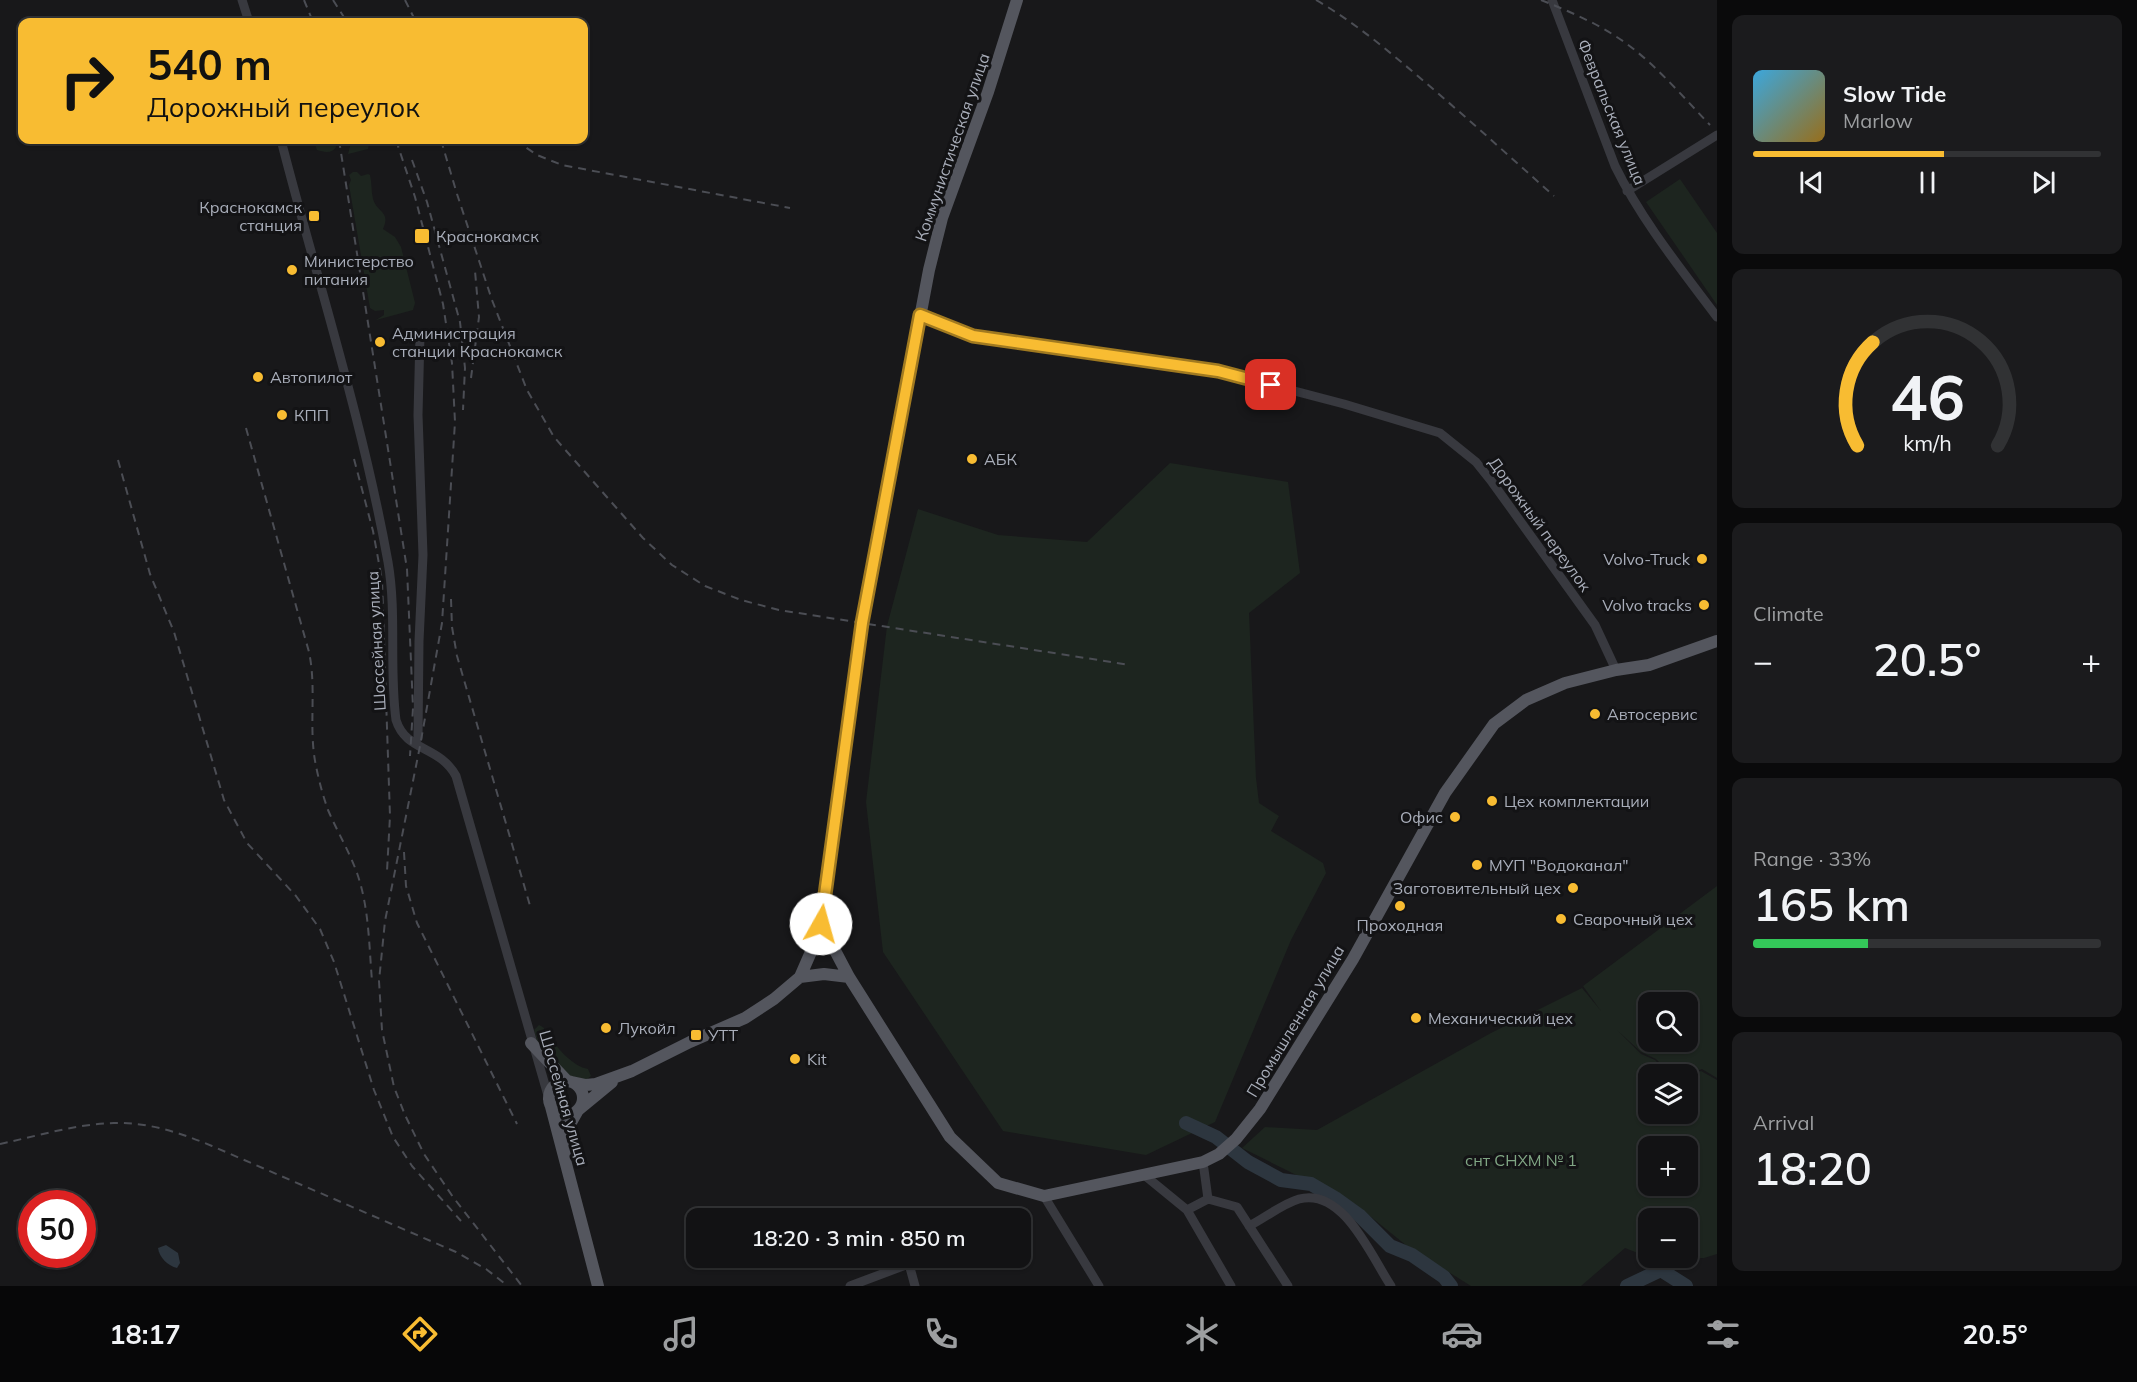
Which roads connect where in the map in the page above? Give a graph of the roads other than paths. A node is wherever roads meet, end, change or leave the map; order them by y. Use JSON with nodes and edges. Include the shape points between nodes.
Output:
{"nodes":[{"id":1,"x":242,"y":0,"type":"edge"},
{"id":2,"x":1017,"y":0,"type":"edge"},
{"id":3,"x":1552,"y":0,"type":"edge"},
{"id":4,"x":248,"y":18,"type":"edge"},
{"id":5,"x":1717,"y":135,"type":"edge"},
{"id":6,"x":282,"y":144,"type":"edge"},
{"id":7,"x":1627,"y":191,"type":"junction"},
{"id":8,"x":920,"y":315,"type":"junction"},
{"id":9,"x":1717,"y":317,"type":"edge"},
{"id":10,"x":420,"y":334,"type":"dead end"},
{"id":11,"x":1717,"y":640,"type":"edge"},
{"id":12,"x":1616,"y":670,"type":"junction"},
{"id":13,"x":418,"y":738,"type":"dead end"},
{"id":14,"x":821,"y":924,"type":"junction"},
{"id":15,"x":811,"y":952,"type":"junction"},
{"id":16,"x":837,"y":952,"type":"junction"},
{"id":17,"x":824,"y":974,"type":"junction"},
{"id":18,"x":800,"y":977,"type":"junction"},
{"id":19,"x":849,"y":977,"type":"junction"},
{"id":20,"x":531,"y":1043,"type":"junction"},
{"id":21,"x":619,"y":1077,"type":"junction"},
{"id":22,"x":567,"y":1081,"type":"junction"},
{"id":23,"x":549,"y":1100,"type":"junction"},
{"id":24,"x":578,"y":1110,"type":"junction"},
{"id":25,"x":565,"y":1159,"type":"junction"},
{"id":26,"x":1203,"y":1162,"type":"junction"},
{"id":27,"x":1143,"y":1174,"type":"junction"},
{"id":28,"x":1044,"y":1196,"type":"junction"},
{"id":29,"x":1209,"y":1199,"type":"junction"},
{"id":30,"x":1187,"y":1210,"type":"junction"},
{"id":31,"x":1249,"y":1226,"type":"junction"},
{"id":32,"x":898,"y":1268,"type":"edge"},
{"id":33,"x":910,"y":1268,"type":"edge"},
{"id":34,"x":598,"y":1286,"type":"edge"},
{"id":35,"x":850,"y":1286,"type":"edge"},
{"id":36,"x":915,"y":1286,"type":"edge"},
{"id":37,"x":1100,"y":1286,"type":"edge"},
{"id":38,"x":1231,"y":1286,"type":"edge"},
{"id":39,"x":1288,"y":1286,"type":"edge"},
{"id":40,"x":1391,"y":1286,"type":"edge"}],
"edges":[{"from":1,"to":4,"type":"street"},
{"from":2,"to":8,"type":"main road","name":"Коммунистическая улица","via":[[942,218]]},
{"from":3,"to":7,"type":"street","name":"Февральская улица"},
{"from":5,"to":7,"type":"street"},
{"from":6,"to":20,"type":"street","name":"Шоссейная улица","via":[[348,380],[388,562],[396,720],[402,734],[443,758],[456,776]]},
{"from":7,"to":9,"type":"street","name":"Февральская улица"},
{"from":8,"to":12,"type":"street","name":"Дорожный переулок","via":[[973,336],[1218,371],[1440,433],[1476,462],[1492,482],[1595,625]]},
{"from":8,"to":14,"type":"main road","name":"Коммунистическая улица","via":[[862,623]]},
{"from":10,"to":13,"type":"street","via":[[418,415],[423,555]]},
{"from":11,"to":12,"type":"main road","name":"Промышленная улица","via":[[1649,665]]},
{"from":12,"to":26,"type":"main road","name":"Промышленная улица","via":[[1565,683],[1535,696],[1494,724],[1445,793],[1353,959],[1274,1089],[1236,1139]]},
{"from":14,"to":15,"type":"main road","name":"Коммунистическая улица"},
{"from":14,"to":16,"type":"main road"},
{"from":15,"to":16,"type":"main road","via":[[822,945]]},
{"from":15,"to":17,"type":"main road","via":[[811,966]]},
{"from":15,"to":18,"type":"main road","name":"Коммунистическая улица"},
{"from":16,"to":17,"type":"main road","via":[[835,968]]},
{"from":16,"to":19,"type":"main road"},
{"from":17,"to":18,"type":"main road"},
{"from":17,"to":19,"type":"main road"},
{"from":18,"to":21,"type":"main road","via":[[745,1018]]},
{"from":19,"to":28,"type":"main road","name":"Промышленная улица","via":[[950,1137],[998,1183]]},
{"from":20,"to":22,"type":"main road"},
{"from":20,"to":23,"type":"street","name":"Шоссейная улица"},
{"from":21,"to":22,"type":"main road","via":[[586,1085]]},
{"from":21,"to":24,"type":"main road"},
{"from":22,"to":23,"type":"main road","via":[[554,1086]]},
{"from":22,"to":24,"type":"main road","via":[[582,1094]]},
{"from":23,"to":24,"type":"main road","via":[[562,1115]]},
{"from":23,"to":25,"type":"main road","name":"Шоссейная улица"},
{"from":24,"to":25,"type":"main road","via":[[570,1126]]},
{"from":25,"to":34,"type":"main road","name":"Шоссейная улица"},
{"from":26,"to":27,"type":"main road","name":"Промышленная улица"},
{"from":26,"to":29,"type":"street"},
{"from":27,"to":28,"type":"main road","name":"Промышленная улица"},
{"from":27,"to":30,"type":"street"},
{"from":28,"to":37,"type":"street"},
{"from":29,"to":30,"type":"street"},
{"from":29,"to":31,"type":"street","via":[[1237,1207]]},
{"from":30,"to":38,"type":"street"},
{"from":31,"to":39,"type":"street"},
{"from":31,"to":40,"type":"street","via":[[1294,1200],[1326,1201],[1349,1220]]},
{"from":32,"to":35,"type":"street"},
{"from":33,"to":36,"type":"street"}]}
